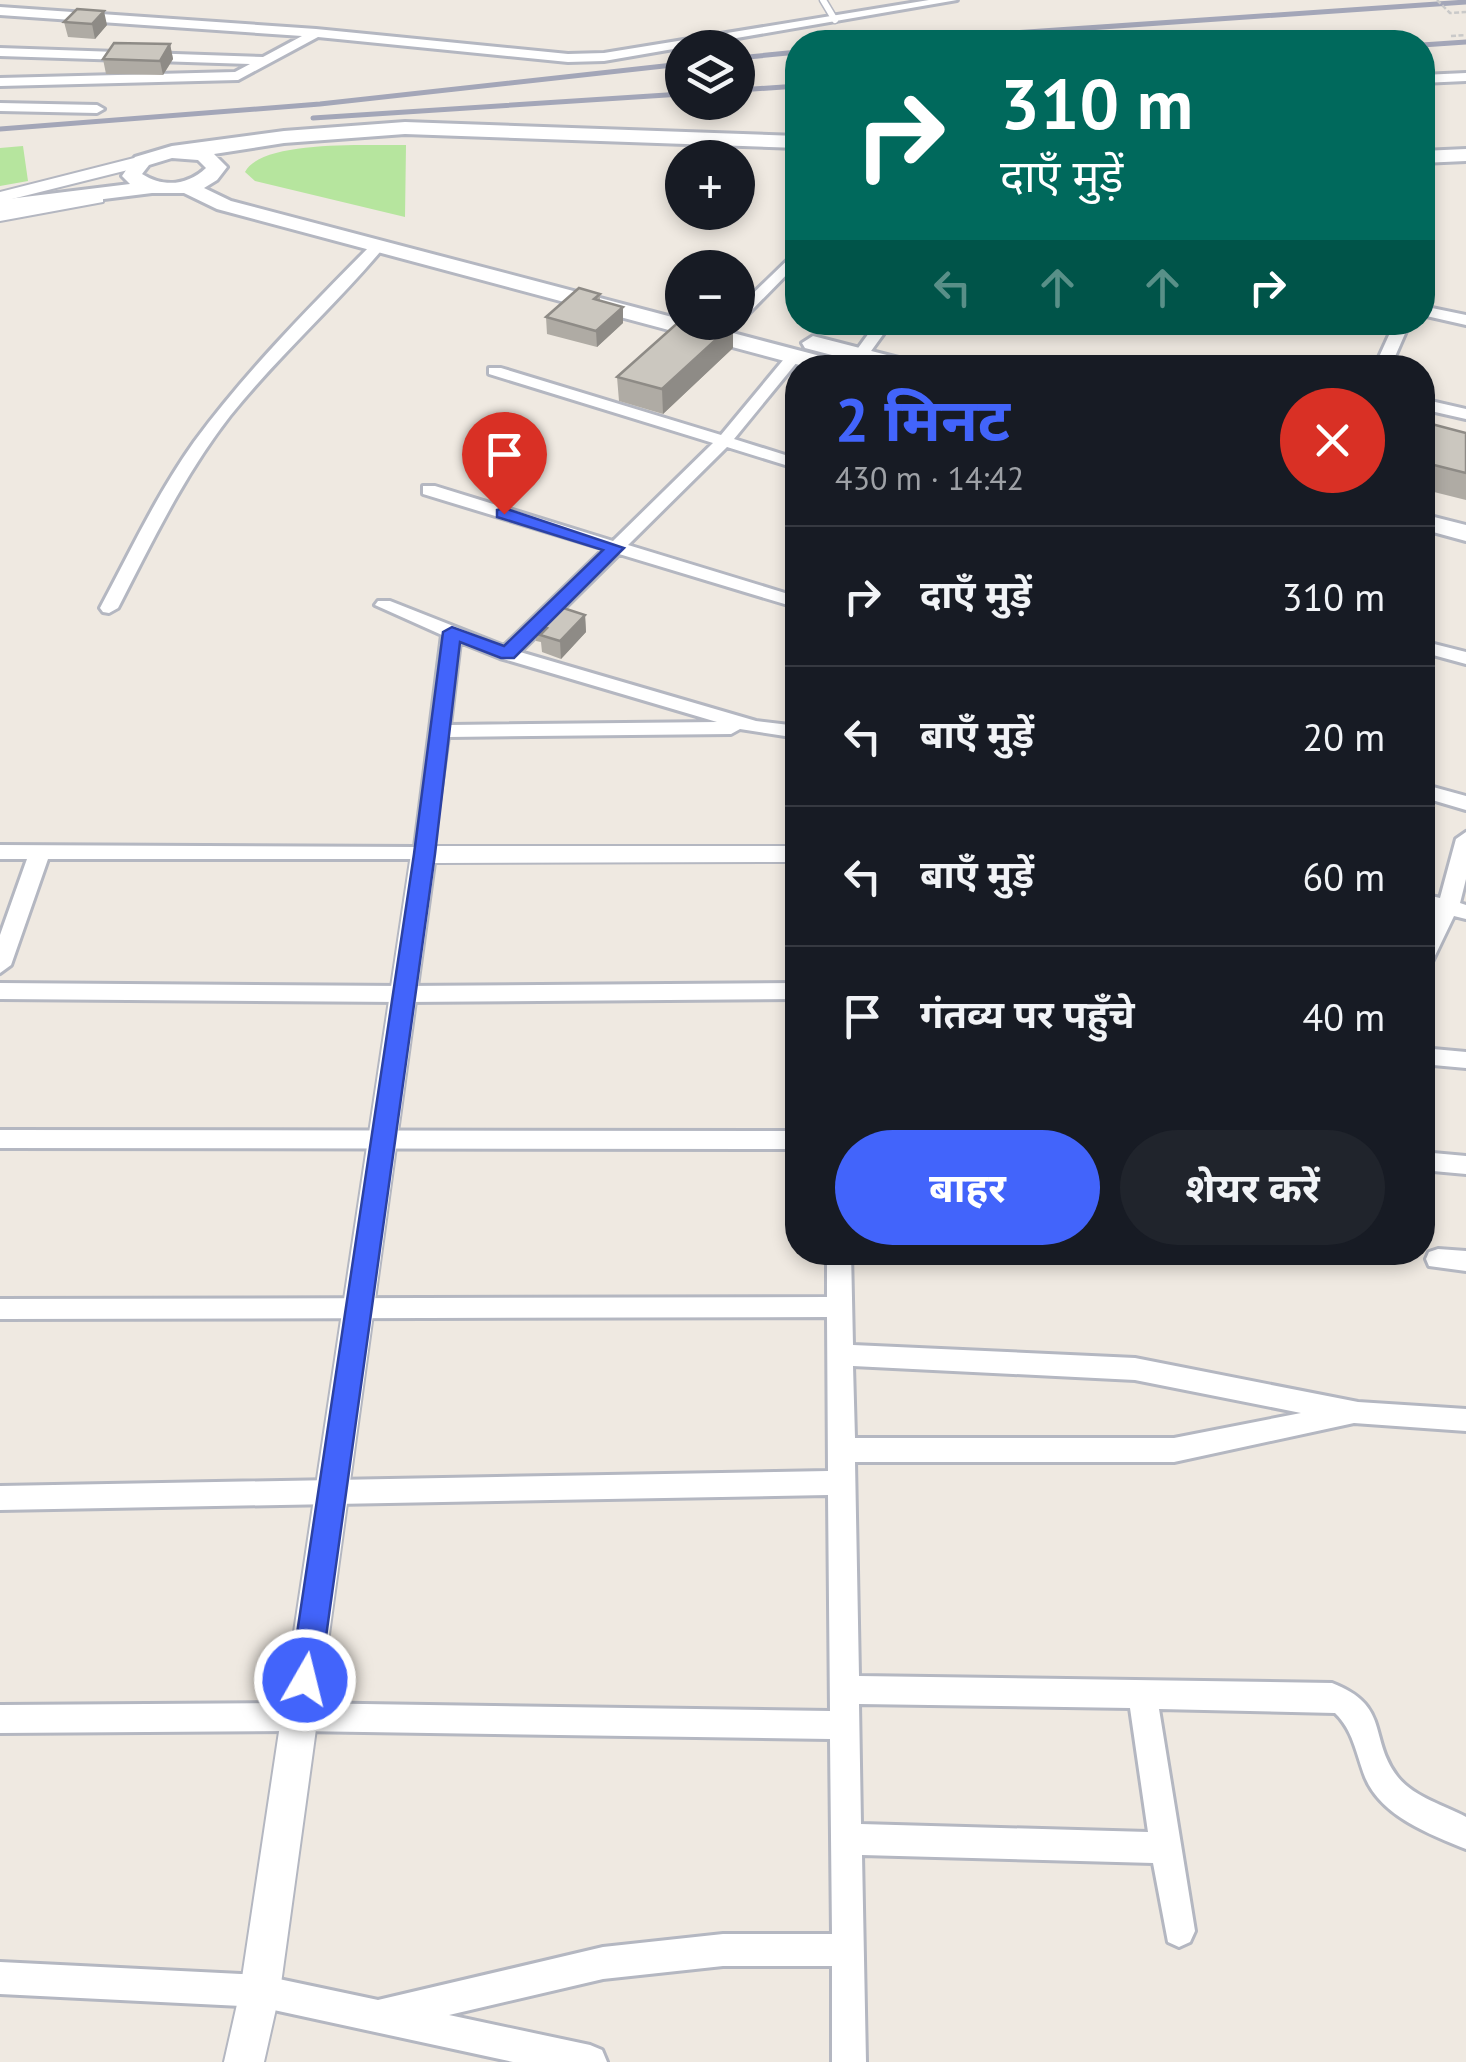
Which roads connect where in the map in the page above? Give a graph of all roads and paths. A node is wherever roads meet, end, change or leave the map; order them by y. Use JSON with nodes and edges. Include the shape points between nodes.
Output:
{"nodes":[{"id":1,"x":823,"y":0,"type":"edge"},
{"id":2,"x":858,"y":0,"type":"edge"},
{"id":3,"x":951,"y":0,"type":"edge"},
{"id":4,"x":974,"y":0,"type":"edge"},
{"id":5,"x":1436,"y":0,"type":"edge"},
{"id":6,"x":936,"y":4,"type":"junction"},
{"id":7,"x":0,"y":11,"type":"edge"},
{"id":8,"x":1466,"y":12,"type":"edge"},
{"id":9,"x":856,"y":16,"type":"junction"},
{"id":10,"x":835,"y":20,"type":"junction"},
{"id":11,"x":316,"y":33,"type":"junction"},
{"id":12,"x":1466,"y":35,"type":"edge"},
{"id":13,"x":1450,"y":36,"type":"dead end"},
{"id":14,"x":0,"y":52,"type":"edge"},
{"id":15,"x":266,"y":61,"type":"junction"},
{"id":16,"x":1466,"y":76,"type":"edge"},
{"id":17,"x":1435,"y":78,"type":"edge"},
{"id":18,"x":0,"y":82,"type":"edge"},
{"id":19,"x":0,"y":106,"type":"edge"},
{"id":20,"x":97,"y":109,"type":"dead end"},
{"id":21,"x":785,"y":144,"type":"edge"},
{"id":22,"x":785,"y":145,"type":"edge"},
{"id":23,"x":189,"y":152,"type":"junction"},
{"id":24,"x":1466,"y":158,"type":"edge"},
{"id":25,"x":1435,"y":159,"type":"edge"},
{"id":26,"x":138,"y":165,"type":"junction"},
{"id":27,"x":215,"y":171,"type":"junction"},
{"id":28,"x":168,"y":188,"type":"junction"},
{"id":29,"x":0,"y":202,"type":"edge"},
{"id":30,"x":0,"y":216,"type":"edge"},
{"id":31,"x":378,"y":246,"type":"junction"},
{"id":32,"x":785,"y":268,"type":"edge"},
{"id":33,"x":755,"y":300,"type":"edge"},
{"id":34,"x":665,"y":304,"type":"edge"},
{"id":35,"x":1435,"y":313,"type":"edge"},
{"id":36,"x":1466,"y":320,"type":"edge"},
{"id":37,"x":755,"y":324,"type":"edge"},
{"id":38,"x":785,"y":333,"type":"edge"},
{"id":39,"x":792,"y":335,"type":"edge"},
{"id":40,"x":876,"y":335,"type":"edge"},
{"id":41,"x":790,"y":355,"type":"edge"},
{"id":42,"x":861,"y":355,"type":"joint"},
{"id":43,"x":785,"y":367,"type":"edge"},
{"id":44,"x":495,"y":371,"type":"dead end"},
{"id":45,"x":1435,"y":407,"type":"edge"},
{"id":46,"x":1466,"y":414,"type":"edge"},
{"id":47,"x":726,"y":439,"type":"junction"},
{"id":48,"x":785,"y":459,"type":"edge"},
{"id":49,"x":429,"y":490,"type":"dead end"},
{"id":50,"x":1435,"y":505,"type":"edge"},
{"id":51,"x":1466,"y":513,"type":"edge"},
{"id":52,"x":1435,"y":525,"type":"edge"},
{"id":53,"x":1466,"y":534,"type":"edge"},
{"id":54,"x":616,"y":548,"type":"junction"},
{"id":55,"x":785,"y":599,"type":"edge"},
{"id":56,"x":384,"y":605,"type":"dead end"},
{"id":57,"x":109,"y":608,"type":"dead end"},
{"id":58,"x":452,"y":632,"type":"junction"},
{"id":59,"x":1435,"y":650,"type":"edge"},
{"id":60,"x":507,"y":654,"type":"junction"},
{"id":61,"x":1466,"y":658,"type":"edge"},
{"id":62,"x":755,"y":728,"type":"junction"},
{"id":63,"x":440,"y":731,"type":"junction"},
{"id":64,"x":785,"y":731,"type":"edge"},
{"id":65,"x":1435,"y":794,"type":"edge"},
{"id":66,"x":1466,"y":803,"type":"edge"},
{"id":67,"x":1466,"y":839,"type":"edge"},
{"id":68,"x":0,"y":852,"type":"edge"},
{"id":69,"x":40,"y":852,"type":"junction"},
{"id":70,"x":424,"y":854,"type":"junction"},
{"id":71,"x":785,"y":855,"type":"edge"},
{"id":72,"x":1457,"y":909,"type":"edge"},
{"id":73,"x":1435,"y":941,"type":"edge"},
{"id":74,"x":0,"y":965,"type":"edge"},
{"id":75,"x":0,"y":991,"type":"edge"},
{"id":76,"x":785,"y":991,"type":"edge"},
{"id":77,"x":404,"y":994,"type":"junction"},
{"id":78,"x":1435,"y":1057,"type":"edge"},
{"id":79,"x":1466,"y":1060,"type":"edge"},
{"id":80,"x":0,"y":1139,"type":"edge"},
{"id":81,"x":383,"y":1140,"type":"junction"},
{"id":82,"x":785,"y":1140,"type":"edge"},
{"id":83,"x":1435,"y":1162,"type":"edge"},
{"id":84,"x":1466,"y":1165,"type":"edge"},
{"id":85,"x":1438,"y":1260,"type":"dead end"},
{"id":86,"x":1466,"y":1261,"type":"edge"},
{"id":87,"x":840,"y":1265,"type":"edge"},
{"id":88,"x":840,"y":1307,"type":"junction"},
{"id":89,"x":0,"y":1309,"type":"edge"},
{"id":90,"x":359,"y":1309,"type":"junction"},
{"id":91,"x":840,"y":1355,"type":"junction"},
{"id":92,"x":1358,"y":1413,"type":"junction"},
{"id":93,"x":1466,"y":1420,"type":"edge"},
{"id":94,"x":841,"y":1450,"type":"junction"},
{"id":95,"x":842,"y":1483,"type":"junction"},
{"id":96,"x":332,"y":1494,"type":"junction"},
{"id":97,"x":0,"y":1498,"type":"edge"},
{"id":98,"x":844,"y":1690,"type":"junction"},
{"id":99,"x":1142,"y":1692,"type":"junction"},
{"id":100,"x":0,"y":1718,"type":"edge"},
{"id":101,"x":299,"y":1718,"type":"junction"},
{"id":102,"x":844,"y":1725,"type":"junction"},
{"id":103,"x":1466,"y":1834,"type":"edge"},
{"id":104,"x":846,"y":1839,"type":"junction"},
{"id":105,"x":1163,"y":1848,"type":"junction"},
{"id":106,"x":1179,"y":1931,"type":"dead end"},
{"id":107,"x":847,"y":1950,"type":"junction"},
{"id":108,"x":0,"y":1978,"type":"edge"},
{"id":109,"x":260,"y":1992,"type":"junction"},
{"id":110,"x":376,"y":2017,"type":"junction"},
{"id":111,"x":244,"y":2062,"type":"edge"},
{"id":112,"x":590,"y":2062,"type":"edge"},
{"id":113,"x":848,"y":2062,"type":"edge"}],
"edges":[{"from":1,"to":10,"type":"lane"},
{"from":2,"to":9,"type":"street"},
{"from":3,"to":6,"type":"street"},
{"from":4,"to":6,"type":"street"},
{"from":5,"to":8,"type":"path","bridge":true,"via":[[1450,13]]},
{"from":6,"to":9,"type":"street"},
{"from":7,"to":11,"type":"street"},
{"from":9,"to":10,"type":"street"},
{"from":10,"to":11,"type":"street","via":[[585,58]]},
{"from":11,"to":15,"type":"street"},
{"from":12,"to":13,"type":"path"},
{"from":14,"to":15,"type":"street"},
{"from":15,"to":18,"type":"street","via":[[238,76]]},
{"from":16,"to":17,"type":"street"},
{"from":19,"to":20,"type":"street"},
{"from":21,"to":23,"type":"main road","via":[[405,128],[284,136]]},
{"from":22,"to":27,"type":"main road","via":[[404,136],[284,144]]},
{"from":23,"to":26,"type":"main road","via":[[156,155]]},
{"from":23,"to":27,"type":"main road","via":[[214,160]]},
{"from":24,"to":25,"type":"main road"},
{"from":26,"to":28,"type":"main road","via":[[132,176]]},
{"from":26,"to":29,"type":"main road"},
{"from":27,"to":28,"type":"main road"},
{"from":27,"to":34,"type":"main road","via":[[250,194]]},
{"from":28,"to":29,"type":"main road"},
{"from":28,"to":30,"type":"street"},
{"from":28,"to":31,"type":"main road"},
{"from":31,"to":41,"type":"main road"},
{"from":31,"to":57,"type":"street","via":[[218,421],[177,480]]},
{"from":32,"to":33,"type":"street"},
{"from":35,"to":36,"type":"street"},
{"from":37,"to":38,"type":"main road"},
{"from":39,"to":42,"type":"main road"},
{"from":40,"to":42,"type":"street"},
{"from":43,"to":47,"type":"street"},
{"from":44,"to":47,"type":"street"},
{"from":45,"to":46,"type":"street"},
{"from":47,"to":48,"type":"street"},
{"from":47,"to":54,"type":"street"},
{"from":49,"to":54,"type":"street"},
{"from":50,"to":51,"type":"main road"},
{"from":52,"to":53,"type":"main road"},
{"from":54,"to":55,"type":"street"},
{"from":54,"to":60,"type":"street"},
{"from":56,"to":58,"type":"street"},
{"from":58,"to":60,"type":"street"},
{"from":58,"to":63,"type":"street"},
{"from":59,"to":61,"type":"street"},
{"from":60,"to":62,"type":"street"},
{"from":62,"to":63,"type":"street"},
{"from":62,"to":64,"type":"street"},
{"from":63,"to":70,"type":"street"},
{"from":65,"to":66,"type":"street"},
{"from":67,"to":72,"type":"street"},
{"from":68,"to":69,"type":"street"},
{"from":69,"to":70,"type":"street"},
{"from":69,"to":74,"type":"street"},
{"from":70,"to":71,"type":"street"},
{"from":70,"to":77,"type":"street"},
{"from":72,"to":73,"type":"street"},
{"from":75,"to":77,"type":"street"},
{"from":76,"to":77,"type":"street"},
{"from":77,"to":81,"type":"street"},
{"from":78,"to":79,"type":"street"},
{"from":80,"to":81,"type":"street"},
{"from":81,"to":82,"type":"street"},
{"from":81,"to":90,"type":"street"},
{"from":83,"to":84,"type":"street"},
{"from":85,"to":86,"type":"street"},
{"from":87,"to":88,"type":"street"},
{"from":88,"to":90,"type":"street"},
{"from":88,"to":91,"type":"street"},
{"from":89,"to":90,"type":"street"},
{"from":90,"to":96,"type":"street"},
{"from":91,"to":92,"type":"street","via":[[1136,1369]]},
{"from":91,"to":94,"type":"street"},
{"from":92,"to":93,"type":"street"},
{"from":92,"to":94,"type":"street","via":[[1174,1450]]},
{"from":94,"to":95,"type":"street"},
{"from":95,"to":96,"type":"street"},
{"from":95,"to":98,"type":"street"},
{"from":96,"to":97,"type":"street"},
{"from":96,"to":101,"type":"street"},
{"from":98,"to":99,"type":"street"},
{"from":98,"to":102,"type":"street"},
{"from":99,"to":103,"type":"street","via":[[1345,1700],[1361,1720],[1388,1790]]},
{"from":99,"to":105,"type":"street"},
{"from":100,"to":101,"type":"street"},
{"from":101,"to":102,"type":"street"},
{"from":101,"to":109,"type":"street"},
{"from":102,"to":104,"type":"street"},
{"from":104,"to":105,"type":"street"},
{"from":104,"to":107,"type":"street"},
{"from":105,"to":106,"type":"street"},
{"from":107,"to":110,"type":"street","via":[[723,1950],[603,1962]]},
{"from":107,"to":113,"type":"street"},
{"from":108,"to":109,"type":"street"},
{"from":109,"to":110,"type":"street"},
{"from":109,"to":111,"type":"street"},
{"from":110,"to":112,"type":"street"}]}
